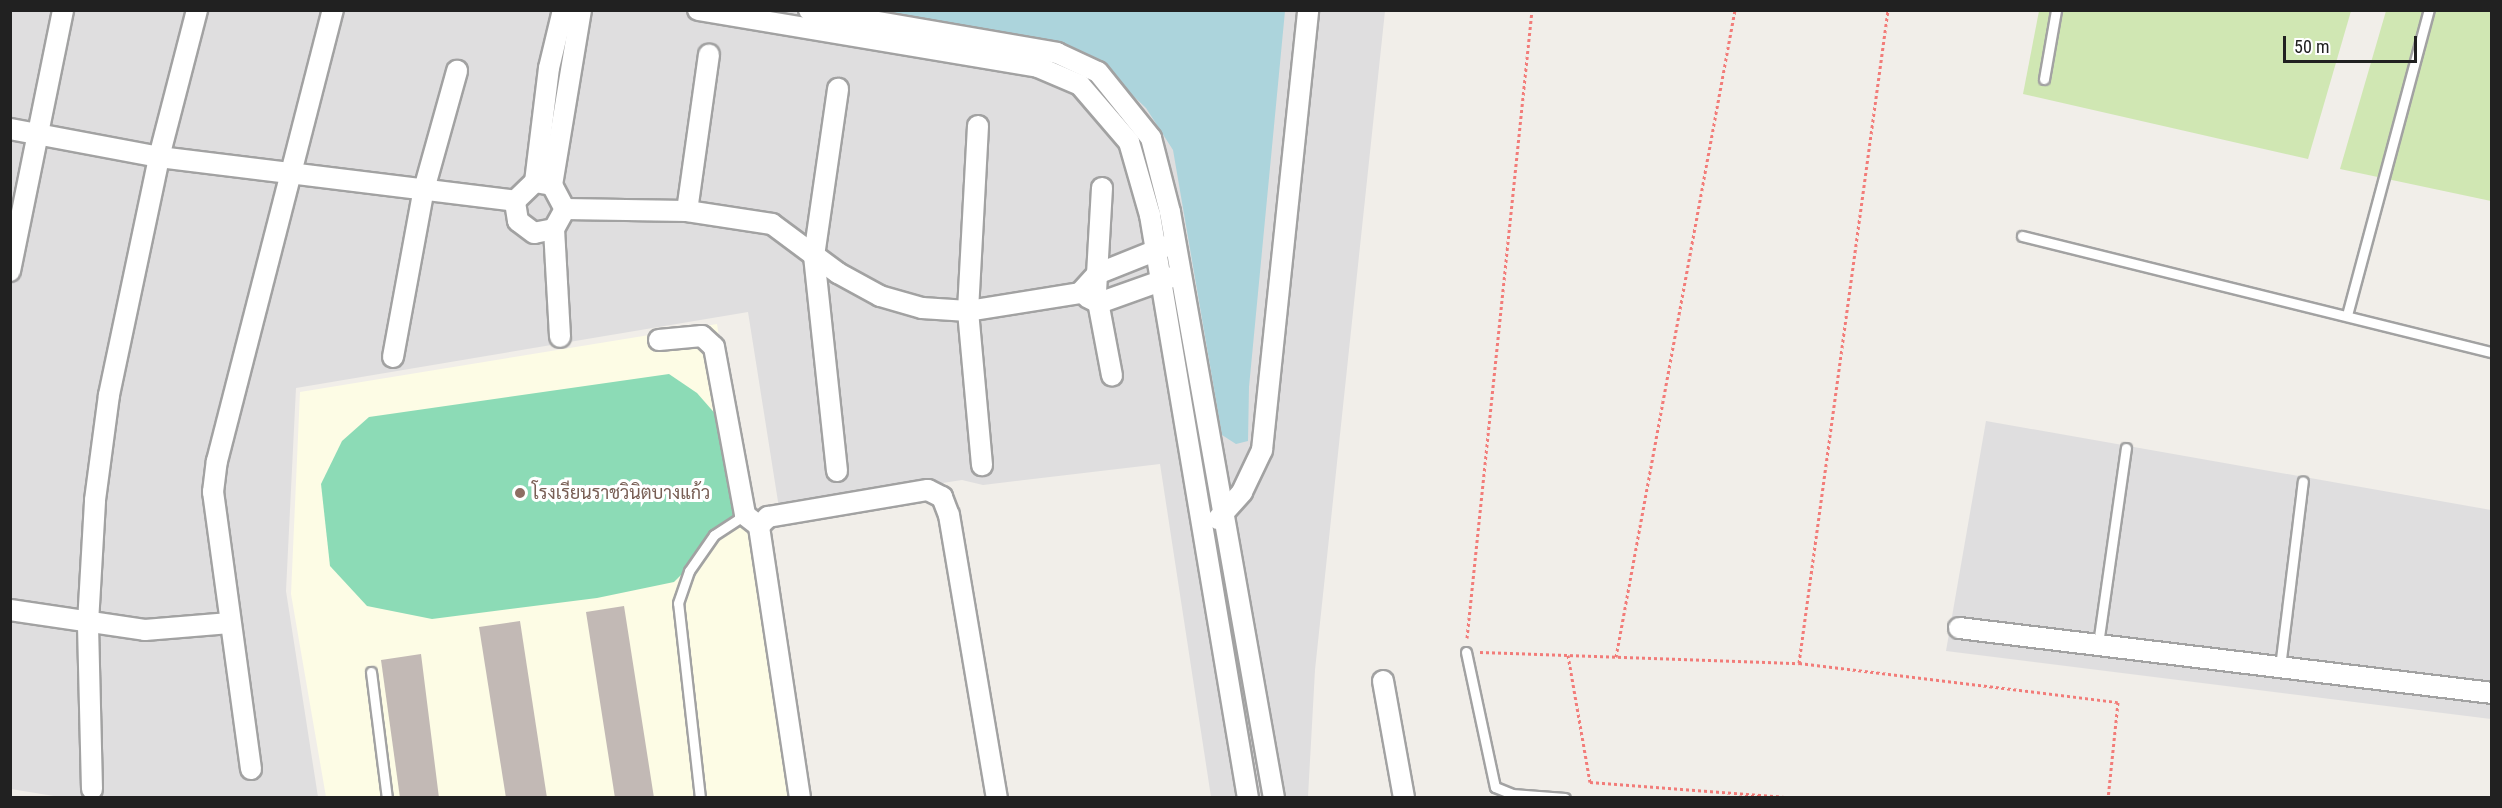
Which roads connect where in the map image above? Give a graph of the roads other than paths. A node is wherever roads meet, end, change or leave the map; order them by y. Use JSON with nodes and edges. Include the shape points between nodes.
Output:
{"nodes":[{"id":1,"x":63,"y":10,"type":"edge"},
{"id":2,"x":197,"y":10,"type":"edge"},
{"id":3,"x":333,"y":10,"type":"edge"},
{"id":4,"x":563,"y":10,"type":"edge"},
{"id":5,"x":581,"y":10,"type":"edge"},
{"id":6,"x":698,"y":10,"type":"edge"},
{"id":7,"x":809,"y":10,"type":"edge"},
{"id":8,"x":1308,"y":10,"type":"edge"},
{"id":9,"x":2056,"y":10,"type":"edge"},
{"id":10,"x":2429,"y":10,"type":"edge"},
{"id":11,"x":871,"y":30,"type":"junction"},
{"id":12,"x":709,"y":54,"type":"dead end"},
{"id":13,"x":457,"y":71,"type":"dead end"},
{"id":14,"x":2044,"y":79,"type":"dead end"},
{"id":15,"x":838,"y":89,"type":"dead end"},
{"id":16,"x":978,"y":126,"type":"dead end"},
{"id":17,"x":10,"y":129,"type":"edge"},
{"id":18,"x":35,"y":135,"type":"junction"},
{"id":19,"x":159,"y":157,"type":"junction"},
{"id":20,"x":292,"y":174,"type":"junction"},
{"id":21,"x":543,"y":184,"type":"junction"},
{"id":22,"x":1102,"y":188,"type":"dead end"},
{"id":23,"x":423,"y":193,"type":"junction"},
{"id":24,"x":515,"y":201,"type":"junction"},
{"id":25,"x":565,"y":209,"type":"junction"},
{"id":26,"x":687,"y":211,"type":"junction"},
{"id":27,"x":1170,"y":212,"type":"junction"},
{"id":28,"x":1150,"y":215,"type":"junction"},
{"id":29,"x":554,"y":229,"type":"junction"},
{"id":30,"x":2022,"y":236,"type":"dead end"},
{"id":31,"x":1176,"y":245,"type":"junction"},
{"id":32,"x":1155,"y":248,"type":"junction"},
{"id":33,"x":814,"y":256,"type":"junction"},
{"id":34,"x":10,"y":271,"type":"edge"},
{"id":35,"x":1097,"y":274,"type":"junction"},
{"id":36,"x":1181,"y":275,"type":"junction"},
{"id":37,"x":1160,"y":280,"type":"junction"},
{"id":38,"x":1080,"y":292,"type":"junction"},
{"id":39,"x":1099,"y":303,"type":"junction"},
{"id":40,"x":968,"y":311,"type":"junction"},
{"id":41,"x":2347,"y":315,"type":"junction"},
{"id":42,"x":560,"y":337,"type":"dead end"},
{"id":43,"x":659,"y":340,"type":"dead end"},
{"id":44,"x":2492,"y":352,"type":"edge"},
{"id":45,"x":393,"y":357,"type":"dead end"},
{"id":46,"x":1112,"y":376,"type":"dead end"},
{"id":47,"x":2126,"y":448,"type":"dead end"},
{"id":48,"x":982,"y":465,"type":"dead end"},
{"id":49,"x":837,"y":471,"type":"dead end"},
{"id":50,"x":2304,"y":481,"type":"dead end"},
{"id":51,"x":1221,"y":512,"type":"junction"},
{"id":52,"x":752,"y":520,"type":"junction"},
{"id":53,"x":1204,"y":545,"type":"junction"},
{"id":54,"x":10,"y":610,"type":"edge"},
{"id":55,"x":88,"y":623,"type":"junction"},
{"id":56,"x":230,"y":623,"type":"junction"},
{"id":57,"x":1959,"y":628,"type":"dead end"},
{"id":58,"x":2098,"y":644,"type":"junction"},
{"id":59,"x":1466,"y":652,"type":"road end"},
{"id":60,"x":2280,"y":667,"type":"junction"},
{"id":61,"x":371,"y":672,"type":"dead end"},
{"id":62,"x":1383,"y":681,"type":"dead end"},
{"id":63,"x":2492,"y":693,"type":"edge"},
{"id":64,"x":251,"y":769,"type":"dead end"},
{"id":65,"x":92,"y":789,"type":"dead end"},
{"id":66,"x":387,"y":798,"type":"edge"},
{"id":67,"x":700,"y":798,"type":"edge"},
{"id":68,"x":800,"y":798,"type":"edge"},
{"id":69,"x":997,"y":798,"type":"edge"},
{"id":70,"x":1248,"y":798,"type":"edge"},
{"id":71,"x":1274,"y":798,"type":"edge"},
{"id":72,"x":1404,"y":798,"type":"edge"},
{"id":73,"x":1565,"y":798,"type":"edge"}],
"edges":[{"from":1,"to":18,"type":"street"},
{"from":2,"to":19,"type":"street"},
{"from":3,"to":20,"type":"street"},
{"from":4,"to":21,"type":"street","via":[[549,68]]},
{"from":5,"to":21,"type":"street"},
{"from":6,"to":11,"type":"street"},
{"from":7,"to":11,"type":"street"},
{"from":8,"to":51,"type":"street","via":[[1262,450],[1242,492]]},
{"from":9,"to":14,"type":"lane"},
{"from":10,"to":41,"type":"lane"},
{"from":11,"to":27,"type":"street","via":[[1057,53],[1098,72],[1151,138]]},
{"from":11,"to":28,"type":"street","via":[[1038,67],[1080,85],[1130,142]]},
{"from":12,"to":26,"type":"street"},
{"from":13,"to":23,"type":"street"},
{"from":15,"to":33,"type":"street"},
{"from":16,"to":40,"type":"street"},
{"from":17,"to":18,"type":"street"},
{"from":18,"to":19,"type":"street"},
{"from":18,"to":34,"type":"street"},
{"from":19,"to":20,"type":"street"},
{"from":19,"to":55,"type":"street","via":[[109,395],[95,500]]},
{"from":20,"to":23,"type":"street"},
{"from":20,"to":56,"type":"street","via":[[217,461],[213,492]]},
{"from":21,"to":24,"type":"street"},
{"from":21,"to":25,"type":"street"},
{"from":22,"to":35,"type":"street"},
{"from":23,"to":24,"type":"street"},
{"from":23,"to":45,"type":"street"},
{"from":24,"to":29,"type":"street","via":[[518,221],[534,233]]},
{"from":25,"to":26,"type":"street"},
{"from":25,"to":29,"type":"street"},
{"from":26,"to":33,"type":"street","via":[[772,224]]},
{"from":27,"to":28,"type":"street"},
{"from":27,"to":31,"type":"street"},
{"from":28,"to":32,"type":"street"},
{"from":29,"to":42,"type":"street"},
{"from":30,"to":41,"type":"lane"},
{"from":31,"to":32,"type":"street"},
{"from":31,"to":36,"type":"street"},
{"from":32,"to":35,"type":"street"},
{"from":32,"to":37,"type":"street"},
{"from":33,"to":40,"type":"street","via":[[880,296],[922,308]]},
{"from":33,"to":49,"type":"street"},
{"from":35,"to":38,"type":"street"},
{"from":35,"to":39,"type":"street"},
{"from":36,"to":37,"type":"street"},
{"from":36,"to":51,"type":"street"},
{"from":37,"to":39,"type":"street"},
{"from":37,"to":53,"type":"street"},
{"from":38,"to":39,"type":"street"},
{"from":38,"to":40,"type":"street"},
{"from":39,"to":46,"type":"street"},
{"from":40,"to":48,"type":"street"},
{"from":41,"to":44,"type":"lane"},
{"from":43,"to":52,"type":"street","via":[[702,336],[714,347]]},
{"from":47,"to":58,"type":"lane"},
{"from":50,"to":60,"type":"lane"},
{"from":51,"to":53,"type":"street"},
{"from":51,"to":71,"type":"street"},
{"from":52,"to":67,"type":"lane","via":[[714,536],[690,571],[678,603]]},
{"from":52,"to":68,"type":"street"},
{"from":52,"to":69,"type":"street","via":[[928,490],[942,497],[949,515]]},
{"from":53,"to":70,"type":"street"},
{"from":54,"to":55,"type":"street"},
{"from":55,"to":56,"type":"street","via":[[145,630]]},
{"from":55,"to":65,"type":"street"},
{"from":56,"to":64,"type":"street"},
{"from":57,"to":58,"type":"street"},
{"from":58,"to":60,"type":"street"},
{"from":59,"to":73,"type":"lane","via":[[1495,787],[1512,794]]},
{"from":60,"to":63,"type":"street"},
{"from":61,"to":66,"type":"lane"},
{"from":62,"to":72,"type":"street"}]}
